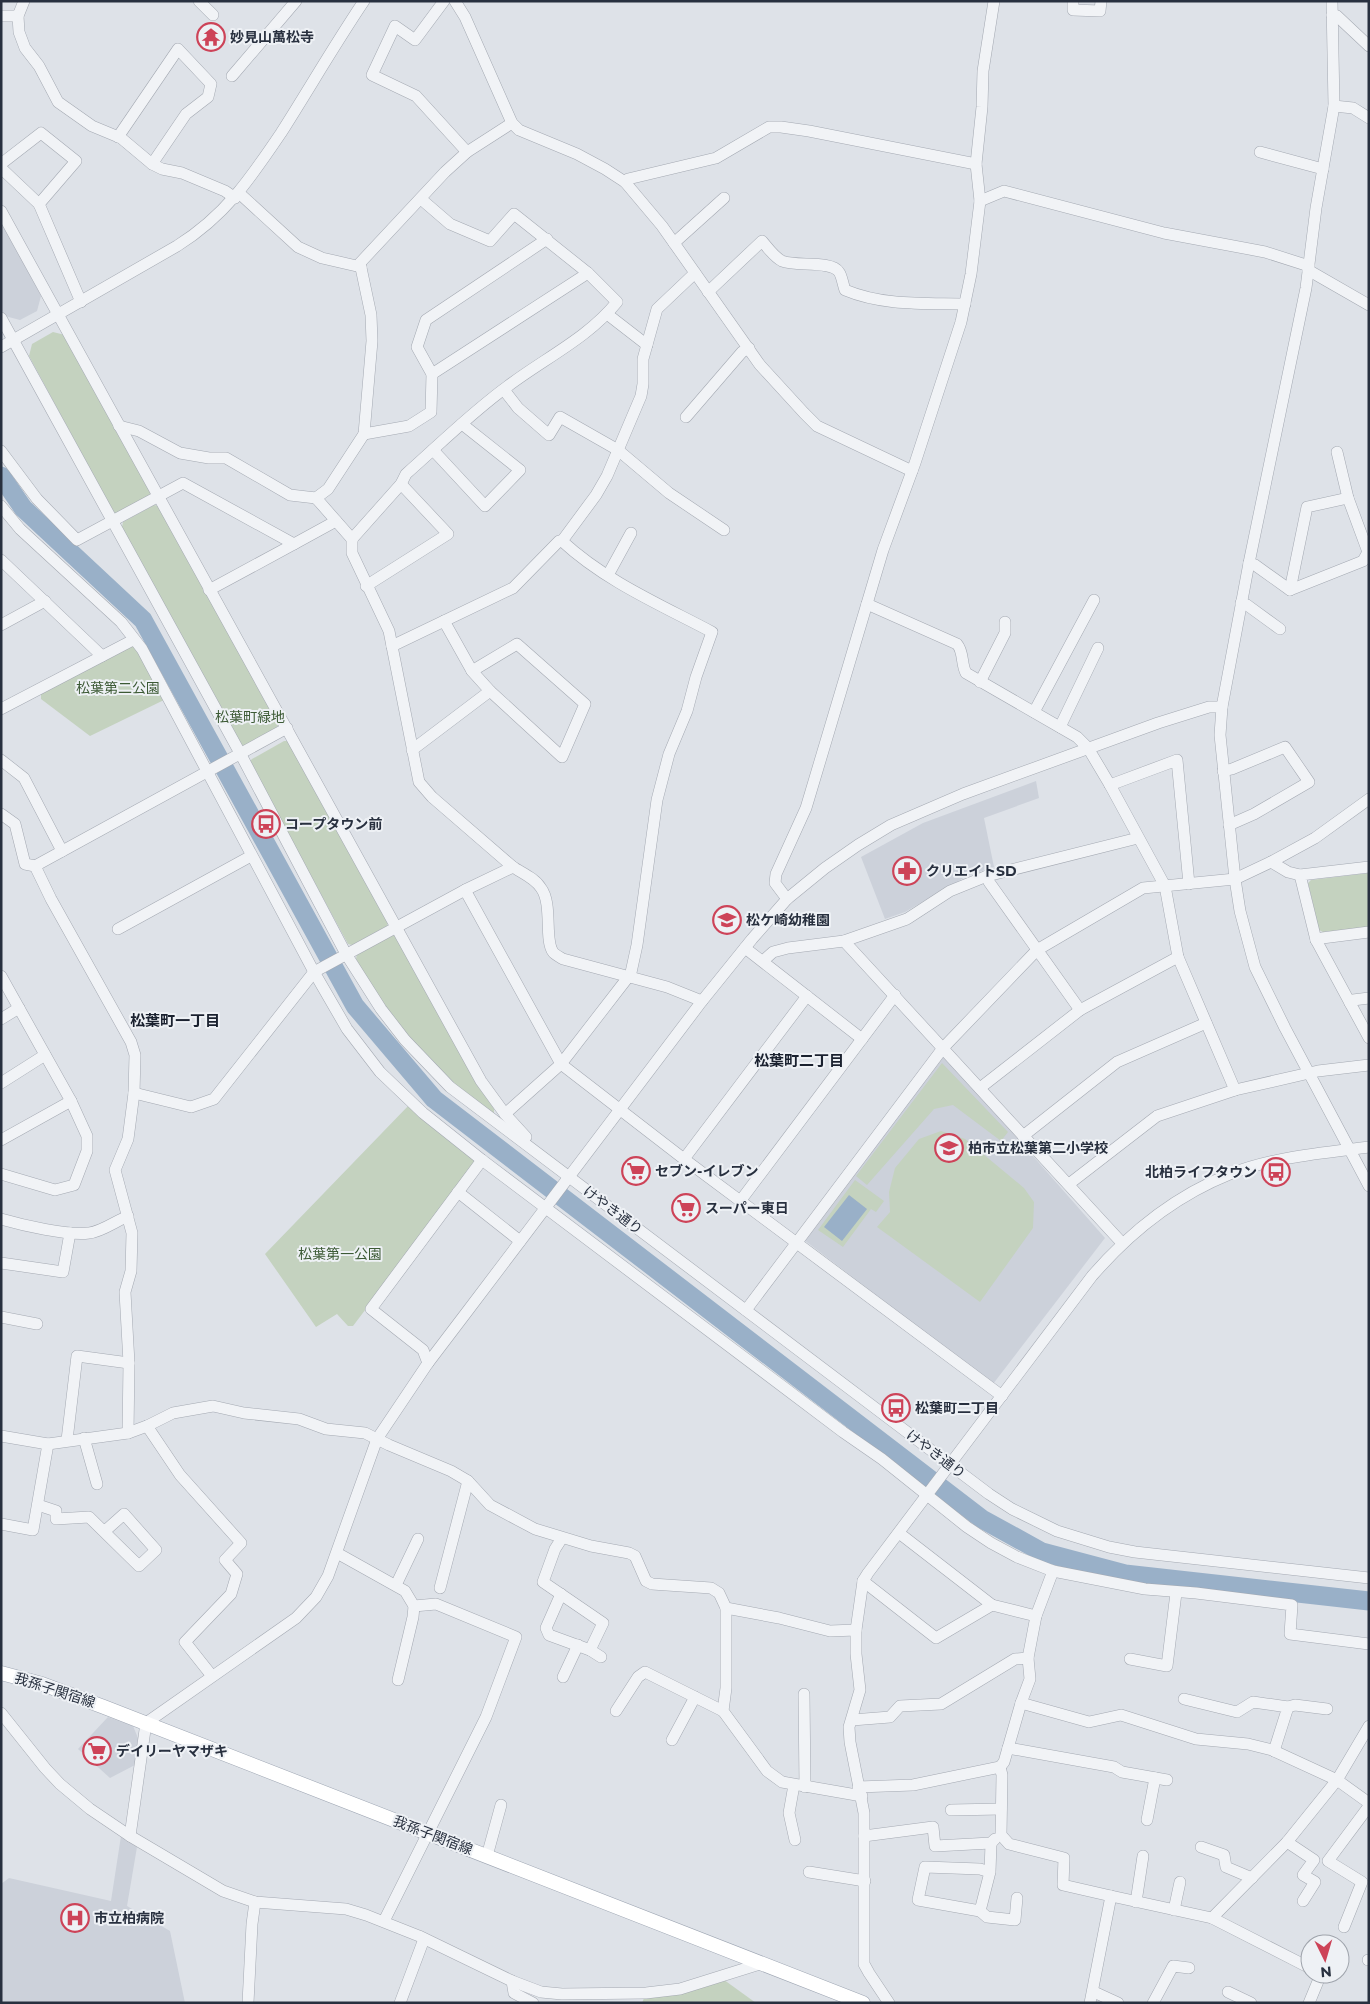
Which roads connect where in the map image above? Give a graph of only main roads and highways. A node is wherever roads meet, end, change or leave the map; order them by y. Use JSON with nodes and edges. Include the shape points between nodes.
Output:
{"nodes":[{"id":1,"x":1,"y":1673,"type":"edge"},
{"id":2,"x":863,"y":2003,"type":"edge"}],
"edges":[{"from":1,"to":2,"type":"main road","name":"我孫子関宿線","via":[[50,1687],[146,1723]]}]}
